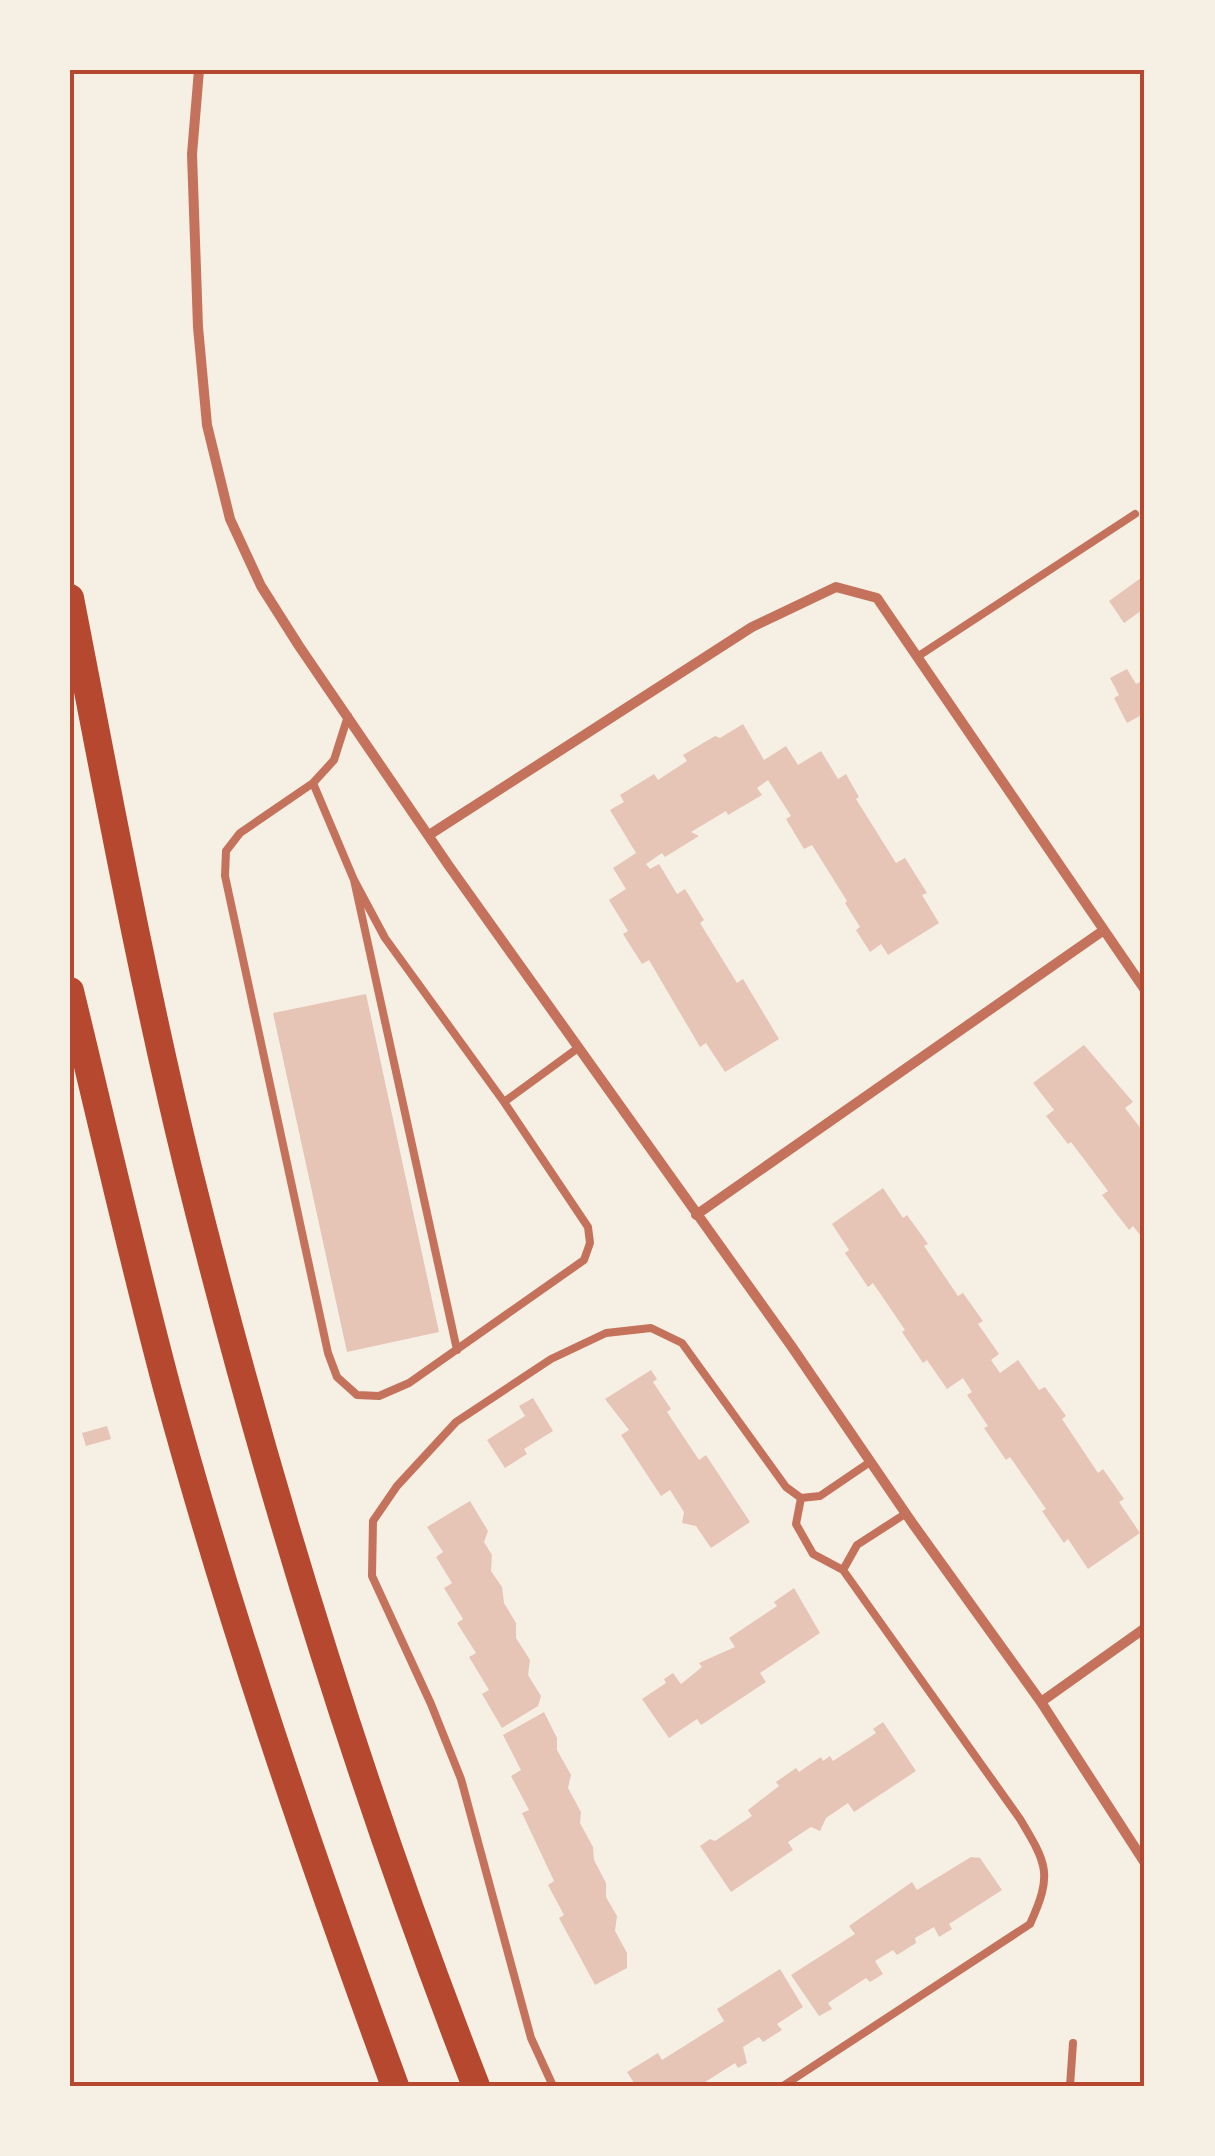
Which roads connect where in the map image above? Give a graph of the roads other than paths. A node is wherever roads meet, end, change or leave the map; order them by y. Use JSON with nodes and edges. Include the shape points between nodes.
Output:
{"nodes":[{"id":1,"x":200,"y":70,"type":"edge"},
{"id":2,"x":1135,"y":514,"type":"dead end"},
{"id":3,"x":70,"y":598,"type":"edge"},
{"id":4,"x":917,"y":657,"type":"junction"},
{"id":5,"x":348,"y":716,"type":"junction"},
{"id":6,"x":314,"y":783,"type":"junction"},
{"id":7,"x":429,"y":835,"type":"junction"},
{"id":8,"x":354,"y":880,"type":"junction"},
{"id":9,"x":1104,"y":930,"type":"junction"},
{"id":10,"x":70,"y":990,"type":"edge"},
{"id":11,"x":1145,"y":990,"type":"edge"},
{"id":12,"x":578,"y":1048,"type":"junction"},
{"id":13,"x":504,"y":1102,"type":"junction"},
{"id":14,"x":696,"y":1215,"type":"junction"},
{"id":15,"x":457,"y":1350,"type":"junction"},
{"id":16,"x":870,"y":1462,"type":"junction"},
{"id":17,"x":801,"y":1498,"type":"junction"},
{"id":18,"x":906,"y":1514,"type":"junction"},
{"id":19,"x":844,"y":1570,"type":"junction"},
{"id":20,"x":1145,"y":1628,"type":"edge"},
{"id":21,"x":1041,"y":1702,"type":"junction"},
{"id":22,"x":1145,"y":1863,"type":"edge"},
{"id":23,"x":1072,"y":2043,"type":"dead end"},
{"id":24,"x":395,"y":2086,"type":"edge"},
{"id":25,"x":476,"y":2086,"type":"edge"},
{"id":26,"x":553,"y":2086,"type":"edge"},
{"id":27,"x":783,"y":2086,"type":"edge"},
{"id":28,"x":1070,"y":2086,"type":"edge"}],
"edges":[{"from":1,"to":5,"type":"street","via":[[192,154],[208,426],[230,519],[261,586]]},
{"from":2,"to":4,"type":"lane"},
{"from":3,"to":25,"type":"highway","via":[[187,1165],[242,1373],[358,1758]]},
{"from":4,"to":7,"type":"street","via":[[877,598],[836,587],[752,626]]},
{"from":4,"to":9,"type":"street"},
{"from":5,"to":6,"type":"lane","via":[[334,760]]},
{"from":5,"to":7,"type":"street"},
{"from":6,"to":8,"type":"lane"},
{"from":6,"to":15,"type":"lane","via":[[240,833],[226,851],[225,876],[328,1353],[338,1377],[358,1395],[379,1396]]},
{"from":7,"to":12,"type":"street"},
{"from":8,"to":13,"type":"lane","via":[[385,938]]},
{"from":8,"to":15,"type":"lane"},
{"from":9,"to":11,"type":"street"},
{"from":9,"to":14,"type":"street"},
{"from":10,"to":24,"type":"highway","via":[[168,1388],[218,1559],[330,1909]]},
{"from":12,"to":13,"type":"lane"},
{"from":12,"to":14,"type":"street"},
{"from":13,"to":15,"type":"lane","via":[[588,1227],[590,1243],[584,1260]]},
{"from":14,"to":16,"type":"street"},
{"from":16,"to":17,"type":"lane","via":[[820,1496]]},
{"from":16,"to":18,"type":"street"},
{"from":17,"to":19,"type":"lane","via":[[796,1524],[813,1554]]},
{"from":17,"to":26,"type":"lane","via":[[786,1487],[682,1344],[651,1328],[606,1333],[551,1359],[456,1422],[373,1521],[372,1576],[461,1778],[531,2038]]},
{"from":18,"to":19,"type":"lane","via":[[858,1545]]},
{"from":18,"to":21,"type":"street"},
{"from":19,"to":27,"type":"lane","via":[[1020,1818],[1044,1859],[1044,1893],[1030,1924]]},
{"from":20,"to":21,"type":"street"},
{"from":21,"to":22,"type":"street"},
{"from":23,"to":28,"type":"lane"}]}
